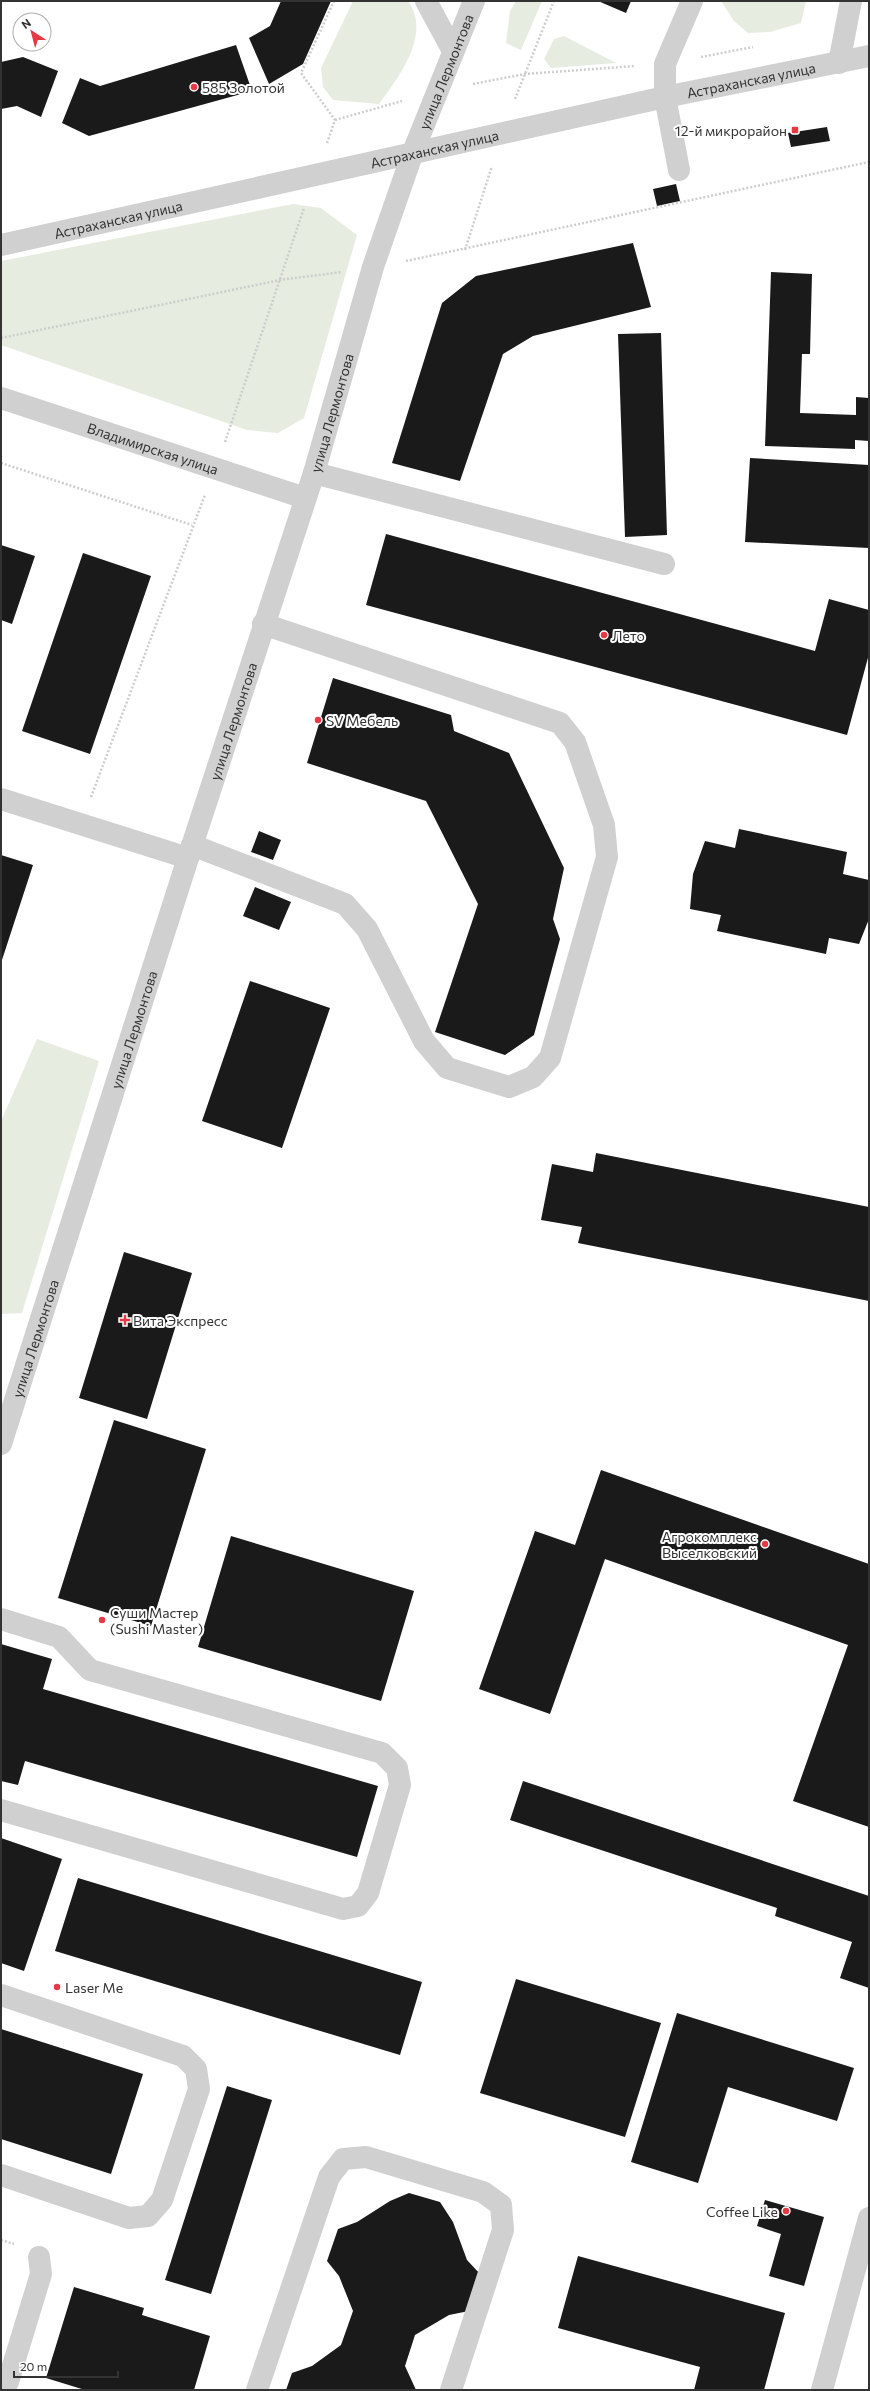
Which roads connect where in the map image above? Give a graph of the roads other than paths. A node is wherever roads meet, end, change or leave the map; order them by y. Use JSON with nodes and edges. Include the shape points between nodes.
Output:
{"nodes":[{"id":1,"x":426,"y":1,"type":"edge"},
{"id":2,"x":474,"y":1,"type":"edge"},
{"id":3,"x":692,"y":1,"type":"edge"},
{"id":4,"x":851,"y":1,"type":"edge"},
{"id":5,"x":453,"y":51,"type":"junction"},
{"id":6,"x":869,"y":56,"type":"edge"},
{"id":7,"x":839,"y":63,"type":"junction"},
{"id":8,"x":664,"y":96,"type":"junction"},
{"id":9,"x":413,"y":152,"type":"junction"},
{"id":10,"x":679,"y":170,"type":"dead end"},
{"id":11,"x":1,"y":245,"type":"edge"},
{"id":12,"x":1,"y":398,"type":"edge"},
{"id":13,"x":314,"y":473,"type":"junction"},
{"id":14,"x":304,"y":498,"type":"junction"},
{"id":15,"x":664,"y":564,"type":"dead end"},
{"id":16,"x":263,"y":624,"type":"junction"},
{"id":17,"x":1,"y":799,"type":"edge"},
{"id":18,"x":190,"y":852,"type":"junction"},
{"id":19,"x":1,"y":1444,"type":"edge"},
{"id":20,"x":1,"y":1619,"type":"edge"},
{"id":21,"x":1,"y":1810,"type":"edge"},
{"id":22,"x":1,"y":1995,"type":"edge"},
{"id":23,"x":1,"y":2175,"type":"edge"},
{"id":24,"x":869,"y":2218,"type":"edge"},
{"id":25,"x":39,"y":2257,"type":"dead end"},
{"id":26,"x":1,"y":2389,"type":"edge"},
{"id":27,"x":257,"y":2390,"type":"edge"},
{"id":28,"x":450,"y":2390,"type":"edge"},
{"id":29,"x":822,"y":2390,"type":"edge"}],
"edges":[{"from":1,"to":5,"type":"street"},
{"from":2,"to":5,"type":"street","name":"улица Лермонтова"},
{"from":3,"to":8,"type":"street","via":[[664,64]]},
{"from":4,"to":7,"type":"street"},
{"from":5,"to":9,"type":"street","name":"улица Лермонтова"},
{"from":6,"to":7,"type":"street","name":"Астраханская улица"},
{"from":7,"to":8,"type":"street","name":"Астраханская улица"},
{"from":8,"to":9,"type":"street","name":"Астраханская улица"},
{"from":8,"to":10,"type":"street"},
{"from":9,"to":11,"type":"street","name":"Астраханская улица"},
{"from":9,"to":13,"type":"street","name":"улица Лермонтова","via":[[373,267]]},
{"from":12,"to":14,"type":"street","name":"Владимирская улица"},
{"from":13,"to":14,"type":"street","name":"улица Лермонтова"},
{"from":13,"to":15,"type":"street"},
{"from":14,"to":16,"type":"street","name":"улица Лермонтова"},
{"from":16,"to":18,"type":"street","name":"улица Лермонтова"},
{"from":16,"to":18,"type":"street","via":[[560,723],[575,742],[604,825],[607,856],[550,1058],[533,1077],[509,1087],[448,1068],[424,1041],[368,929],[345,904]]},
{"from":17,"to":18,"type":"street","via":[[81,824]]},
{"from":18,"to":19,"type":"street","name":"улица Лермонтова"},
{"from":20,"to":21,"type":"street","via":[[59,1637],[90,1670],[382,1753],[397,1768],[400,1785],[368,1893],[358,1906],[343,1909]]},
{"from":22,"to":23,"type":"street","via":[[183,2056],[196,2069],[199,2089],[162,2200],[148,2216],[129,2218]]},
{"from":24,"to":29,"type":"street"},
{"from":25,"to":26,"type":"street","via":[[41,2274],[8,2382]]},
{"from":27,"to":28,"type":"street","via":[[329,2177],[343,2160],[366,2158],[483,2192],[501,2205],[503,2230]]}]}
